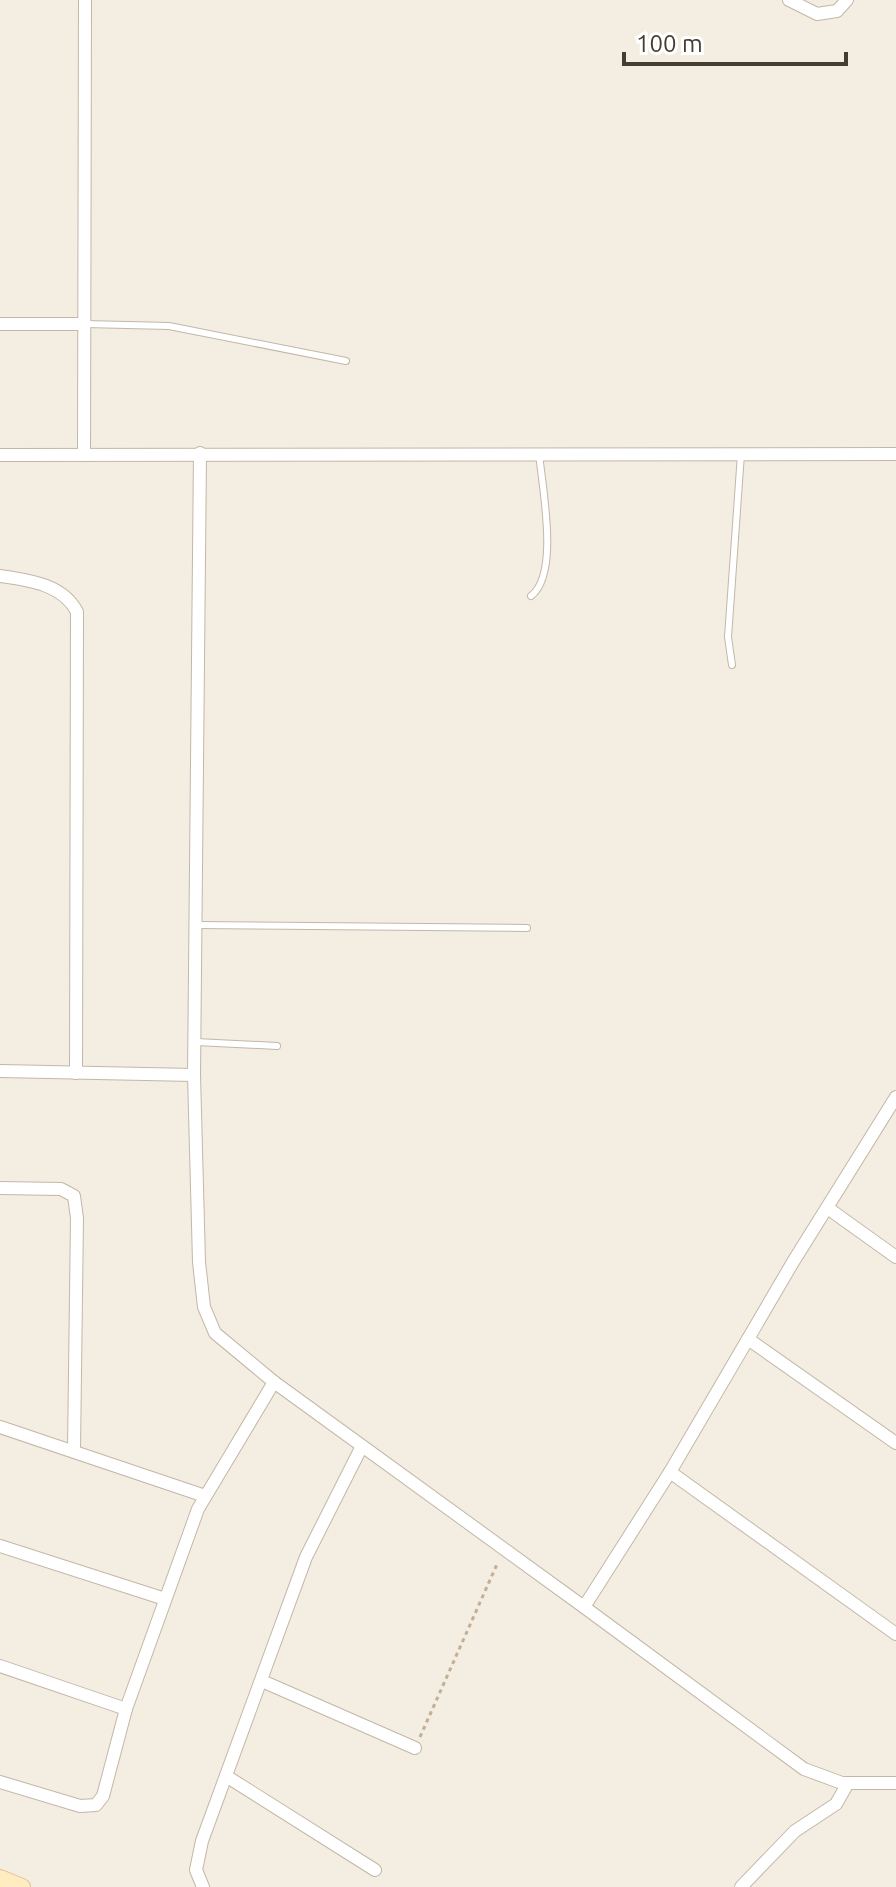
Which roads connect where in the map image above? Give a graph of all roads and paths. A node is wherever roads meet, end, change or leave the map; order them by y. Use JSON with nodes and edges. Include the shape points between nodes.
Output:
{"nodes":[{"id":1,"x":85,"y":0,"type":"edge"},
{"id":2,"x":789,"y":0,"type":"edge"},
{"id":3,"x":847,"y":0,"type":"edge"},
{"id":4,"x":0,"y":324,"type":"edge"},
{"id":5,"x":84,"y":324,"type":"junction"},
{"id":6,"x":346,"y":361,"type":"dead end"},
{"id":7,"x":539,"y":452,"type":"junction"},
{"id":8,"x":200,"y":453,"type":"junction"},
{"id":9,"x":742,"y":453,"type":"junction"},
{"id":10,"x":896,"y":454,"type":"edge"},
{"id":11,"x":0,"y":455,"type":"edge"},
{"id":12,"x":84,"y":455,"type":"junction"},
{"id":13,"x":0,"y":576,"type":"edge"},
{"id":14,"x":531,"y":596,"type":"dead end"},
{"id":15,"x":732,"y":665,"type":"dead end"},
{"id":16,"x":196,"y":925,"type":"junction"},
{"id":17,"x":527,"y":928,"type":"dead end"},
{"id":18,"x":196,"y":1042,"type":"junction"},
{"id":19,"x":277,"y":1046,"type":"dead end"},
{"id":20,"x":0,"y":1071,"type":"edge"},
{"id":21,"x":76,"y":1073,"type":"junction"},
{"id":22,"x":194,"y":1075,"type":"junction"},
{"id":23,"x":896,"y":1097,"type":"edge"},
{"id":24,"x":0,"y":1188,"type":"edge"},
{"id":25,"x":829,"y":1209,"type":"junction"},
{"id":26,"x":896,"y":1257,"type":"edge"},
{"id":27,"x":748,"y":1339,"type":"junction"},
{"id":28,"x":274,"y":1382,"type":"junction"},
{"id":29,"x":0,"y":1427,"type":"edge"},
{"id":30,"x":896,"y":1443,"type":"edge"},
{"id":31,"x":361,"y":1448,"type":"junction"},
{"id":32,"x":74,"y":1450,"type":"junction"},
{"id":33,"x":670,"y":1472,"type":"junction"},
{"id":34,"x":205,"y":1496,"type":"junction"},
{"id":35,"x":0,"y":1546,"type":"edge"},
{"id":36,"x":504,"y":1547,"type":"junction"},
{"id":37,"x":165,"y":1599,"type":"junction"},
{"id":38,"x":584,"y":1607,"type":"junction"},
{"id":39,"x":896,"y":1634,"type":"edge"},
{"id":40,"x":0,"y":1666,"type":"edge"},
{"id":41,"x":262,"y":1681,"type":"junction"},
{"id":42,"x":126,"y":1709,"type":"junction"},
{"id":43,"x":415,"y":1748,"type":"joint"},
{"id":44,"x":226,"y":1776,"type":"junction"},
{"id":45,"x":0,"y":1782,"type":"edge"},
{"id":46,"x":848,"y":1783,"type":"junction"},
{"id":47,"x":896,"y":1783,"type":"edge"},
{"id":48,"x":375,"y":1870,"type":"dead end"},
{"id":49,"x":0,"y":1878,"type":"edge"},
{"id":50,"x":22,"y":1887,"type":"edge"},
{"id":51,"x":203,"y":1887,"type":"edge"},
{"id":52,"x":741,"y":1887,"type":"edge"}],
"edges":[{"from":1,"to":5,"type":"street"},
{"from":2,"to":3,"type":"street","via":[[817,14],[837,11]]},
{"from":4,"to":5,"type":"street"},
{"from":5,"to":6,"type":"lane","via":[[169,326]]},
{"from":5,"to":12,"type":"street"},
{"from":7,"to":8,"type":"street"},
{"from":7,"to":9,"type":"street"},
{"from":7,"to":14,"type":"lane","via":[[547,530],[545,573]]},
{"from":8,"to":12,"type":"street"},
{"from":8,"to":16,"type":"street"},
{"from":9,"to":10,"type":"street"},
{"from":9,"to":15,"type":"lane","via":[[728,637]]},
{"from":11,"to":12,"type":"street"},
{"from":13,"to":21,"type":"street","via":[[46,585],[77,612]]},
{"from":16,"to":17,"type":"lane"},
{"from":16,"to":18,"type":"street"},
{"from":18,"to":19,"type":"lane"},
{"from":18,"to":22,"type":"street"},
{"from":20,"to":21,"type":"street"},
{"from":21,"to":22,"type":"street"},
{"from":22,"to":28,"type":"street","via":[[204,1307],[215,1333]]},
{"from":23,"to":25,"type":"street"},
{"from":24,"to":32,"type":"street","via":[[61,1189],[74,1196]]},
{"from":25,"to":26,"type":"street"},
{"from":25,"to":27,"type":"street"},
{"from":27,"to":30,"type":"street"},
{"from":27,"to":33,"type":"street"},
{"from":28,"to":31,"type":"street"},
{"from":28,"to":34,"type":"street"},
{"from":29,"to":32,"type":"street"},
{"from":31,"to":36,"type":"street"},
{"from":31,"to":41,"type":"street","via":[[306,1557]]},
{"from":32,"to":34,"type":"street"},
{"from":33,"to":38,"type":"street"},
{"from":33,"to":39,"type":"street"},
{"from":34,"to":37,"type":"street"},
{"from":35,"to":37,"type":"street"},
{"from":36,"to":38,"type":"street"},
{"from":36,"to":43,"type":"path"},
{"from":37,"to":42,"type":"street"},
{"from":38,"to":46,"type":"street","via":[[804,1769]]},
{"from":40,"to":42,"type":"street"},
{"from":41,"to":43,"type":"street"},
{"from":41,"to":44,"type":"street"},
{"from":42,"to":45,"type":"street","via":[[96,1805],[80,1806]]},
{"from":44,"to":48,"type":"street"},
{"from":44,"to":51,"type":"street","via":[[197,1863]]},
{"from":46,"to":47,"type":"street"},
{"from":46,"to":52,"type":"street","via":[[836,1804],[795,1831]]},
{"from":49,"to":50,"type":"street"}]}
